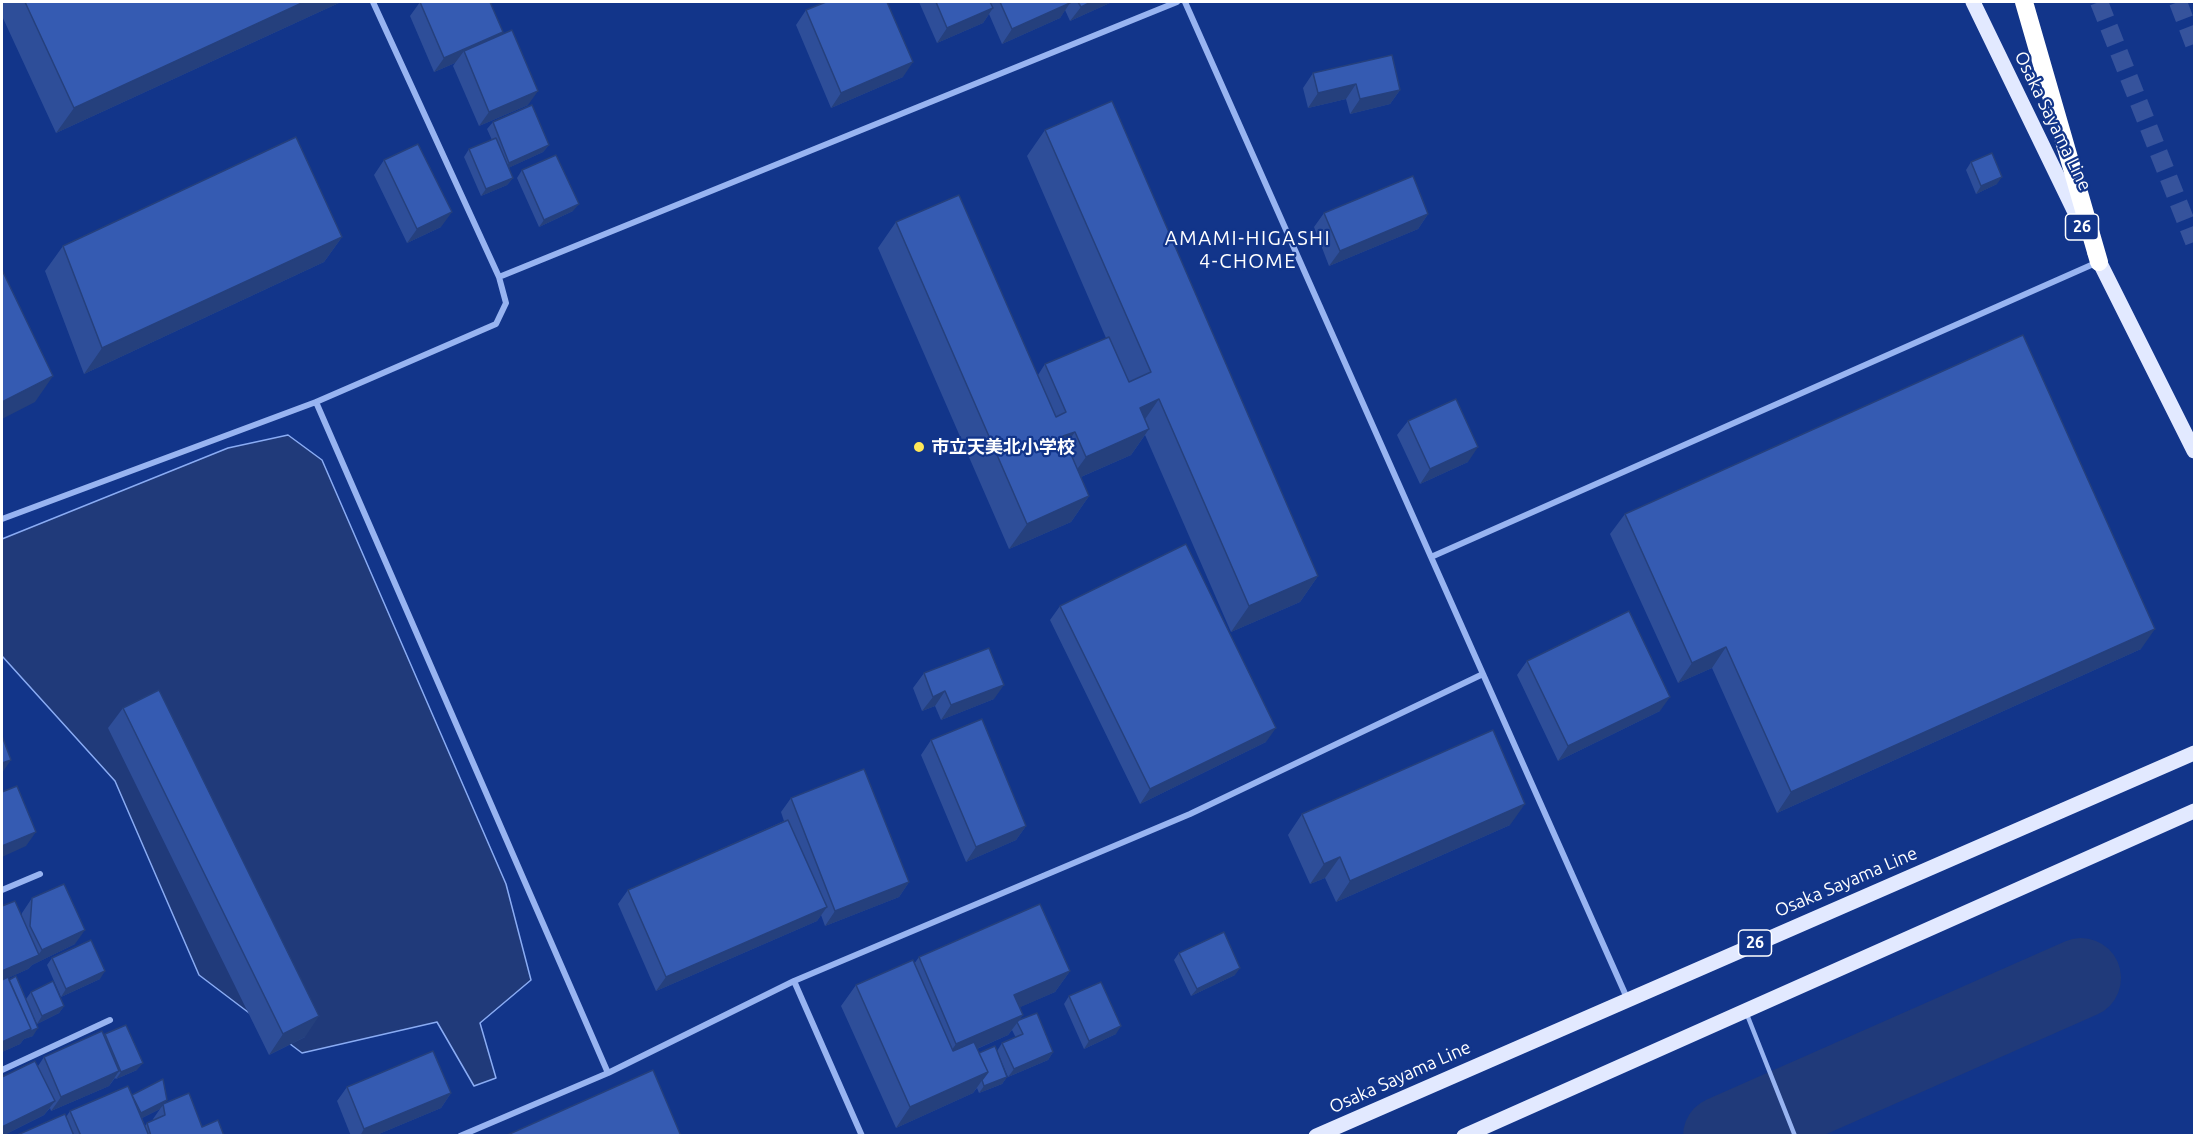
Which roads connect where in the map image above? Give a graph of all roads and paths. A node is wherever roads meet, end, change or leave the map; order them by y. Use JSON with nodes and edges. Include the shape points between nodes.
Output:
{"nodes":[{"id":1,"x":373,"y":2,"type":"edge"},
{"id":2,"x":1177,"y":2,"type":"edge"},
{"id":3,"x":1185,"y":2,"type":"edge"},
{"id":4,"x":1973,"y":2,"type":"edge"},
{"id":5,"x":2024,"y":2,"type":"edge"},
{"id":6,"x":2099,"y":262,"type":"junction"},
{"id":7,"x":499,"y":277,"type":"junction"},
{"id":8,"x":316,"y":402,"type":"junction"},
{"id":9,"x":2194,"y":451,"type":"edge"},
{"id":10,"x":2,"y":519,"type":"edge"},
{"id":11,"x":1431,"y":557,"type":"junction"},
{"id":12,"x":1483,"y":674,"type":"junction"},
{"id":13,"x":2194,"y":753,"type":"edge"},
{"id":14,"x":2194,"y":811,"type":"edge"},
{"id":15,"x":40,"y":874,"type":"dead end"},
{"id":16,"x":2,"y":890,"type":"edge"},
{"id":17,"x":794,"y":981,"type":"junction"},
{"id":18,"x":1627,"y":998,"type":"junction"},
{"id":19,"x":1745,"y":1010,"type":"junction"},
{"id":20,"x":110,"y":1020,"type":"dead end"},
{"id":21,"x":2,"y":1070,"type":"edge"},
{"id":22,"x":608,"y":1073,"type":"junction"},
{"id":23,"x":460,"y":1136,"type":"edge"},
{"id":24,"x":862,"y":1136,"type":"edge"},
{"id":25,"x":1316,"y":1136,"type":"edge"},
{"id":26,"x":1464,"y":1136,"type":"edge"},
{"id":27,"x":1795,"y":1136,"type":"edge"}],
"edges":[{"from":1,"to":7,"type":"street"},
{"from":2,"to":7,"type":"street"},
{"from":3,"to":11,"type":"street"},
{"from":4,"to":6,"type":"main road","name":"Osaka Sayama Line","number":"26"},
{"from":5,"to":6,"type":"highway"},
{"from":6,"to":9,"type":"main road","name":"Osaka Sayama Line","number":"26"},
{"from":6,"to":11,"type":"street"},
{"from":7,"to":8,"type":"street","via":[[506,303],[496,324]]},
{"from":8,"to":10,"type":"street"},
{"from":8,"to":22,"type":"street"},
{"from":11,"to":12,"type":"street"},
{"from":12,"to":17,"type":"street","via":[[1190,814]]},
{"from":12,"to":18,"type":"street"},
{"from":13,"to":18,"type":"main road","name":"Osaka Sayama Line","number":"26"},
{"from":14,"to":19,"type":"main road"},
{"from":15,"to":16,"type":"street"},
{"from":17,"to":22,"type":"street"},
{"from":17,"to":24,"type":"street"},
{"from":18,"to":25,"type":"main road","name":"Osaka Sayama Line","number":"26"},
{"from":19,"to":26,"type":"main road"},
{"from":19,"to":27,"type":"lane"},
{"from":20,"to":21,"type":"street"},
{"from":22,"to":23,"type":"street"}]}
